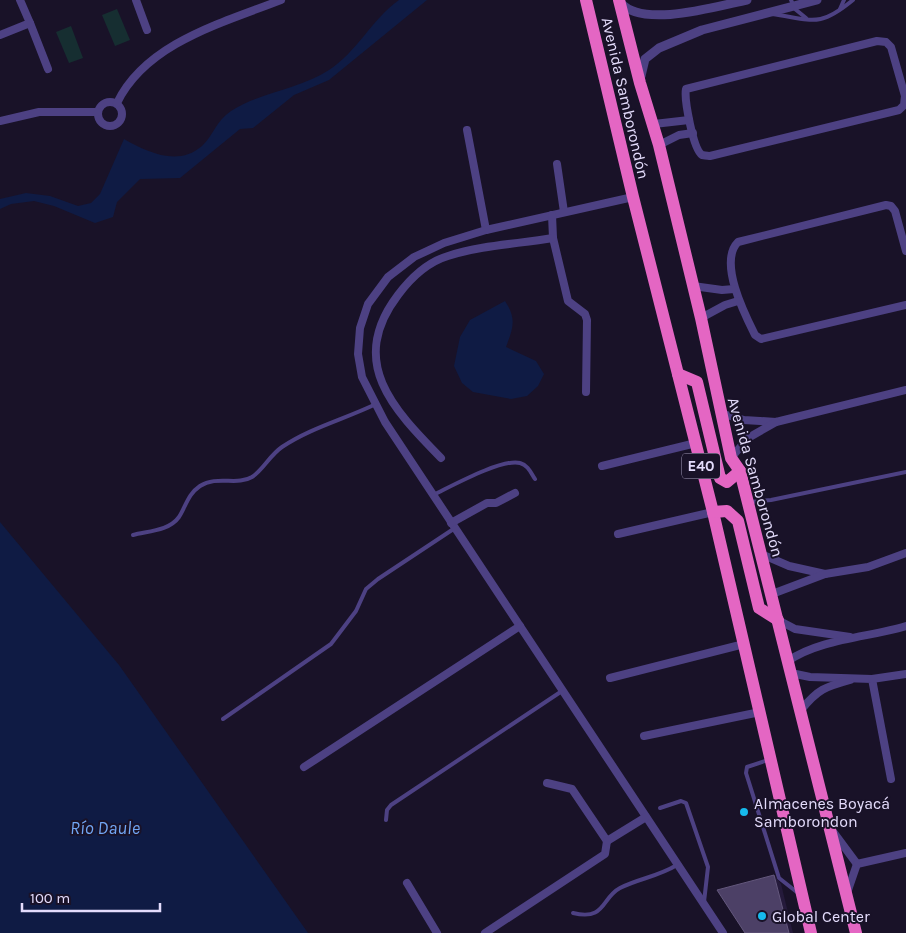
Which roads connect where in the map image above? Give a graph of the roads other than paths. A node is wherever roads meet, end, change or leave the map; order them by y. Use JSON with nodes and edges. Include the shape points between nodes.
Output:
{"nodes":[{"id":1,"x":20,"y":0,"type":"edge"},
{"id":2,"x":136,"y":0,"type":"edge"},
{"id":3,"x":281,"y":0,"type":"edge"},
{"id":4,"x":586,"y":0,"type":"edge"},
{"id":5,"x":747,"y":0,"type":"edge"},
{"id":6,"x":817,"y":0,"type":"edge"},
{"id":7,"x":844,"y":0,"type":"edge"},
{"id":8,"x":853,"y":0,"type":"edge"},
{"id":9,"x":619,"y":1,"type":"edge"},
{"id":10,"x":792,"y":3,"type":"edge"},
{"id":11,"x":765,"y":13,"type":"junction"},
{"id":12,"x":838,"y":13,"type":"junction"},
{"id":13,"x":811,"y":20,"type":"junction"},
{"id":14,"x":30,"y":23,"type":"junction"},
{"id":15,"x":147,"y":30,"type":"dead end"},
{"id":16,"x":0,"y":35,"type":"edge"},
{"id":17,"x":48,"y":69,"type":"dead end"},
{"id":18,"x":640,"y":83,"type":"junction"},
{"id":19,"x":117,"y":103,"type":"junction"},
{"id":20,"x":98,"y":112,"type":"junction"},
{"id":21,"x":689,"y":120,"type":"junction"},
{"id":22,"x":0,"y":121,"type":"edge"},
{"id":23,"x":654,"y":124,"type":"junction"},
{"id":24,"x":467,"y":130,"type":"dead end"},
{"id":25,"x":693,"y":132,"type":"junction"},
{"id":26,"x":659,"y":144,"type":"junction"},
{"id":27,"x":557,"y":164,"type":"dead end"},
{"id":28,"x":633,"y":197,"type":"junction"},
{"id":29,"x":564,"y":212,"type":"junction"},
{"id":30,"x":552,"y":214,"type":"junction"},
{"id":31,"x":486,"y":230,"type":"junction"},
{"id":32,"x":554,"y":238,"type":"junction"},
{"id":33,"x":906,"y":252,"type":"edge"},
{"id":34,"x":693,"y":286,"type":"junction"},
{"id":35,"x":734,"y":289,"type":"junction"},
{"id":36,"x":738,"y":301,"type":"junction"},
{"id":37,"x":906,"y":306,"type":"edge"},
{"id":38,"x":701,"y":318,"type":"junction"},
{"id":39,"x":678,"y":374,"type":"junction"},
{"id":40,"x":906,"y":390,"type":"edge"},
{"id":41,"x":586,"y":392,"type":"dead end"},
{"id":42,"x":376,"y":404,"type":"junction"},
{"id":43,"x":720,"y":413,"type":"junction"},
{"id":44,"x":776,"y":422,"type":"junction"},
{"id":45,"x":696,"y":443,"type":"junction"},
{"id":46,"x":441,"y":458,"type":"dead end"},
{"id":47,"x":731,"y":458,"type":"junction"},
{"id":48,"x":602,"y":466,"type":"dead end"},
{"id":49,"x":740,"y":471,"type":"junction"},
{"id":50,"x":906,"y":472,"type":"edge"},
{"id":51,"x":535,"y":480,"type":"dead end"},
{"id":52,"x":515,"y":493,"type":"dead end"},
{"id":53,"x":433,"y":495,"type":"junction"},
{"id":54,"x":748,"y":502,"type":"junction"},
{"id":55,"x":713,"y":512,"type":"junction"},
{"id":56,"x":453,"y":525,"type":"junction"},
{"id":57,"x":133,"y":534,"type":"dead end"},
{"id":58,"x":618,"y":534,"type":"dead end"},
{"id":59,"x":906,"y":553,"type":"edge"},
{"id":60,"x":761,"y":554,"type":"junction"},
{"id":61,"x":825,"y":574,"type":"junction"},
{"id":62,"x":772,"y":594,"type":"junction"},
{"id":63,"x":778,"y":620,"type":"junction"},
{"id":64,"x":520,"y":626,"type":"junction"},
{"id":65,"x":906,"y":626,"type":"edge"},
{"id":66,"x":857,"y":638,"type":"junction"},
{"id":67,"x":744,"y":644,"type":"junction"},
{"id":68,"x":790,"y":667,"type":"junction"},
{"id":69,"x":906,"y":674,"type":"edge"},
{"id":70,"x":610,"y":678,"type":"dead end"},
{"id":71,"x":855,"y":679,"type":"junction"},
{"id":72,"x":872,"y":679,"type":"junction"},
{"id":73,"x":562,"y":691,"type":"junction"},
{"id":74,"x":801,"y":710,"type":"junction"},
{"id":75,"x":760,"y":712,"type":"junction"},
{"id":76,"x":223,"y":719,"type":"dead end"},
{"id":77,"x":644,"y":736,"type":"dead end"},
{"id":78,"x":770,"y":760,"type":"junction"},
{"id":79,"x":304,"y":767,"type":"dead end"},
{"id":80,"x":891,"y":780,"type":"dead end"},
{"id":81,"x":547,"y":783,"type":"dead end"},
{"id":82,"x":660,"y":808,"type":"dead end"},
{"id":83,"x":646,"y":817,"type":"junction"},
{"id":84,"x":386,"y":820,"type":"dead end"},
{"id":85,"x":830,"y":828,"type":"junction"},
{"id":86,"x":607,"y":841,"type":"junction"},
{"id":87,"x":906,"y":852,"type":"edge"},
{"id":88,"x":677,"y":864,"type":"junction"},
{"id":89,"x":857,"y":864,"type":"junction"},
{"id":90,"x":408,"y":883,"type":"dead end"},
{"id":91,"x":847,"y":895,"type":"junction"},
{"id":92,"x":802,"y":897,"type":"junction"},
{"id":93,"x":704,"y":904,"type":"junction"},
{"id":94,"x":573,"y":913,"type":"dead end"},
{"id":95,"x":437,"y":933,"type":"edge"},
{"id":96,"x":485,"y":933,"type":"edge"},
{"id":97,"x":723,"y":933,"type":"edge"},
{"id":98,"x":810,"y":933,"type":"edge"},
{"id":99,"x":856,"y":933,"type":"edge"}],
"edges":[{"from":1,"to":14,"type":"street"},
{"from":2,"to":15,"type":"street"},
{"from":3,"to":19,"type":"street","via":[[184,40],[159,55],[142,67],[122,91]]},
{"from":4,"to":28,"type":"highway","name":"Avenida Samborondón","number":"E40"},
{"from":5,"to":9,"type":"street","via":[[654,15],[633,12]]},
{"from":6,"to":10,"type":"street"},
{"from":7,"to":12,"type":"lane"},
{"from":8,"to":12,"type":"lane"},
{"from":9,"to":18,"type":"highway","name":"Avenida Samborondón","number":"E40"},
{"from":10,"to":11,"type":"street"},
{"from":10,"to":13,"type":"lane","via":[[802,16]]},
{"from":11,"to":13,"type":"lane"},
{"from":11,"to":18,"type":"street","via":[[702,30],[651,52],[641,68]]},
{"from":12,"to":13,"type":"lane","via":[[820,21]]},
{"from":14,"to":16,"type":"street"},
{"from":14,"to":17,"type":"street"},
{"from":18,"to":23,"type":"highway","name":"Avenida Samborondón","number":"E40"},
{"from":19,"to":20,"type":"street","via":[[103,104]]},
{"from":19,"to":20,"type":"street","via":[[122,111],[118,124],[114,126],[104,124]]},
{"from":20,"to":22,"type":"street","via":[[39,112]]},
{"from":21,"to":23,"type":"street"},
{"from":21,"to":25,"type":"street"},
{"from":21,"to":25,"type":"street","via":[[685,94],[686,88],[692,85],[877,41],[886,42],[891,47],[904,96],[904,105],[899,110],[710,156],[702,155],[698,150]]},
{"from":23,"to":26,"type":"highway","name":"Avenida Samborondón","number":"E40"},
{"from":24,"to":31,"type":"street"},
{"from":25,"to":26,"type":"street"},
{"from":26,"to":34,"type":"highway","name":"Avenida Samborondón","number":"E40"},
{"from":27,"to":29,"type":"street"},
{"from":28,"to":29,"type":"street"},
{"from":28,"to":39,"type":"highway","name":"Avenida Samborondón","number":"E40"},
{"from":29,"to":30,"type":"street"},
{"from":30,"to":31,"type":"street"},
{"from":30,"to":32,"type":"street"},
{"from":31,"to":42,"type":"street","via":[[444,243],[414,257],[388,277],[368,304],[360,328],[358,354],[362,377]]},
{"from":32,"to":41,"type":"street","via":[[568,301],[587,320]]},
{"from":32,"to":46,"type":"street","via":[[447,256],[406,284],[380,322],[375,341],[379,376],[403,419]]},
{"from":33,"to":35,"type":"street","via":[[895,211],[886,205],[738,242],[732,252]]},
{"from":34,"to":35,"type":"street"},
{"from":34,"to":38,"type":"highway","name":"Avenida Samborondón","number":"E40"},
{"from":35,"to":36,"type":"street"},
{"from":36,"to":37,"type":"street","via":[[755,336],[761,339]]},
{"from":36,"to":38,"type":"street","via":[[725,304]]},
{"from":38,"to":43,"type":"highway","name":"Avenida Samborondón","number":"E40"},
{"from":39,"to":45,"type":"highway","name":"Avenida Samborondón","number":"E40"},
{"from":39,"to":49,"type":"highway","via":[[697,382],[720,478],[728,482]]},
{"from":40,"to":44,"type":"street"},
{"from":42,"to":53,"type":"street"},
{"from":42,"to":57,"type":"lane","via":[[294,440],[270,456],[246,480],[208,481],[188,498],[179,517],[167,527]]},
{"from":43,"to":44,"type":"street","via":[[744,420]]},
{"from":43,"to":47,"type":"highway","name":"Avenida Samborondón","number":"E40"},
{"from":44,"to":47,"type":"street","via":[[748,438]]},
{"from":45,"to":48,"type":"street"},
{"from":45,"to":55,"type":"highway","name":"Avenida Samborondón","number":"E40"},
{"from":47,"to":49,"type":"highway","name":"Avenida Samborondón","number":"E40"},
{"from":49,"to":54,"type":"highway","name":"Avenida Samborondón","number":"E40"},
{"from":50,"to":54,"type":"lane"},
{"from":51,"to":53,"type":"lane","via":[[524,465],[507,463]]},
{"from":52,"to":56,"type":"street","via":[[496,503],[487,503]]},
{"from":53,"to":56,"type":"street"},
{"from":54,"to":60,"type":"highway","name":"Avenida Samborondón","number":"E40"},
{"from":55,"to":58,"type":"street"},
{"from":55,"to":63,"type":"highway","via":[[726,510],[738,521],[759,608]]},
{"from":55,"to":67,"type":"highway","name":"Avenida Samborondón","number":"E40"},
{"from":56,"to":64,"type":"street"},
{"from":56,"to":76,"type":"lane","via":[[366,589],[356,611],[331,644]]},
{"from":59,"to":61,"type":"street","via":[[868,567]]},
{"from":60,"to":61,"type":"street","via":[[789,566]]},
{"from":60,"to":62,"type":"highway","name":"Avenida Samborondón","number":"E40"},
{"from":61,"to":62,"type":"street"},
{"from":62,"to":63,"type":"highway","name":"Avenida Samborondón","number":"E40"},
{"from":63,"to":66,"type":"street","via":[[795,629]]},
{"from":63,"to":68,"type":"highway","name":"Avenida Samborondón","number":"E40"},
{"from":64,"to":73,"type":"street"},
{"from":64,"to":79,"type":"street"},
{"from":65,"to":66,"type":"street"},
{"from":66,"to":68,"type":"street","via":[[799,653]]},
{"from":67,"to":70,"type":"street"},
{"from":67,"to":75,"type":"highway","name":"Avenida Samborondón","number":"E40"},
{"from":68,"to":71,"type":"street","via":[[810,677]]},
{"from":68,"to":74,"type":"highway","name":"Avenida Samborondón","number":"E40"},
{"from":69,"to":72,"type":"street"},
{"from":71,"to":72,"type":"street"},
{"from":71,"to":74,"type":"street","via":[[822,688]]},
{"from":72,"to":80,"type":"street"},
{"from":73,"to":83,"type":"street"},
{"from":73,"to":84,"type":"lane","via":[[391,805],[386,810]]},
{"from":74,"to":85,"type":"highway","name":"Avenida Samborondón","number":"E40"},
{"from":75,"to":77,"type":"street"},
{"from":75,"to":78,"type":"highway","name":"Avenida Samborondón","number":"E40"},
{"from":78,"to":92,"type":"highway","name":"Avenida Samborondón","number":"E40"},
{"from":78,"to":92,"type":"lane","via":[[747,766],[746,773],[779,878]]},
{"from":81,"to":86,"type":"street","via":[[572,789]]},
{"from":82,"to":93,"type":"lane","via":[[681,801],[686,803],[708,867]]},
{"from":83,"to":86,"type":"street"},
{"from":83,"to":88,"type":"street"},
{"from":85,"to":89,"type":"street"},
{"from":85,"to":91,"type":"highway","name":"Avenida Samborondón","number":"E40"},
{"from":86,"to":96,"type":"street","via":[[605,854]]},
{"from":87,"to":89,"type":"street"},
{"from":88,"to":93,"type":"street"},
{"from":88,"to":94,"type":"lane","via":[[660,875],[617,890],[598,911]]},
{"from":89,"to":91,"type":"street"},
{"from":90,"to":95,"type":"street"},
{"from":91,"to":99,"type":"highway","name":"Avenida Samborondón","number":"E40"},
{"from":92,"to":98,"type":"highway","name":"Avenida Samborondón","number":"E40"},
{"from":93,"to":97,"type":"street"}]}
